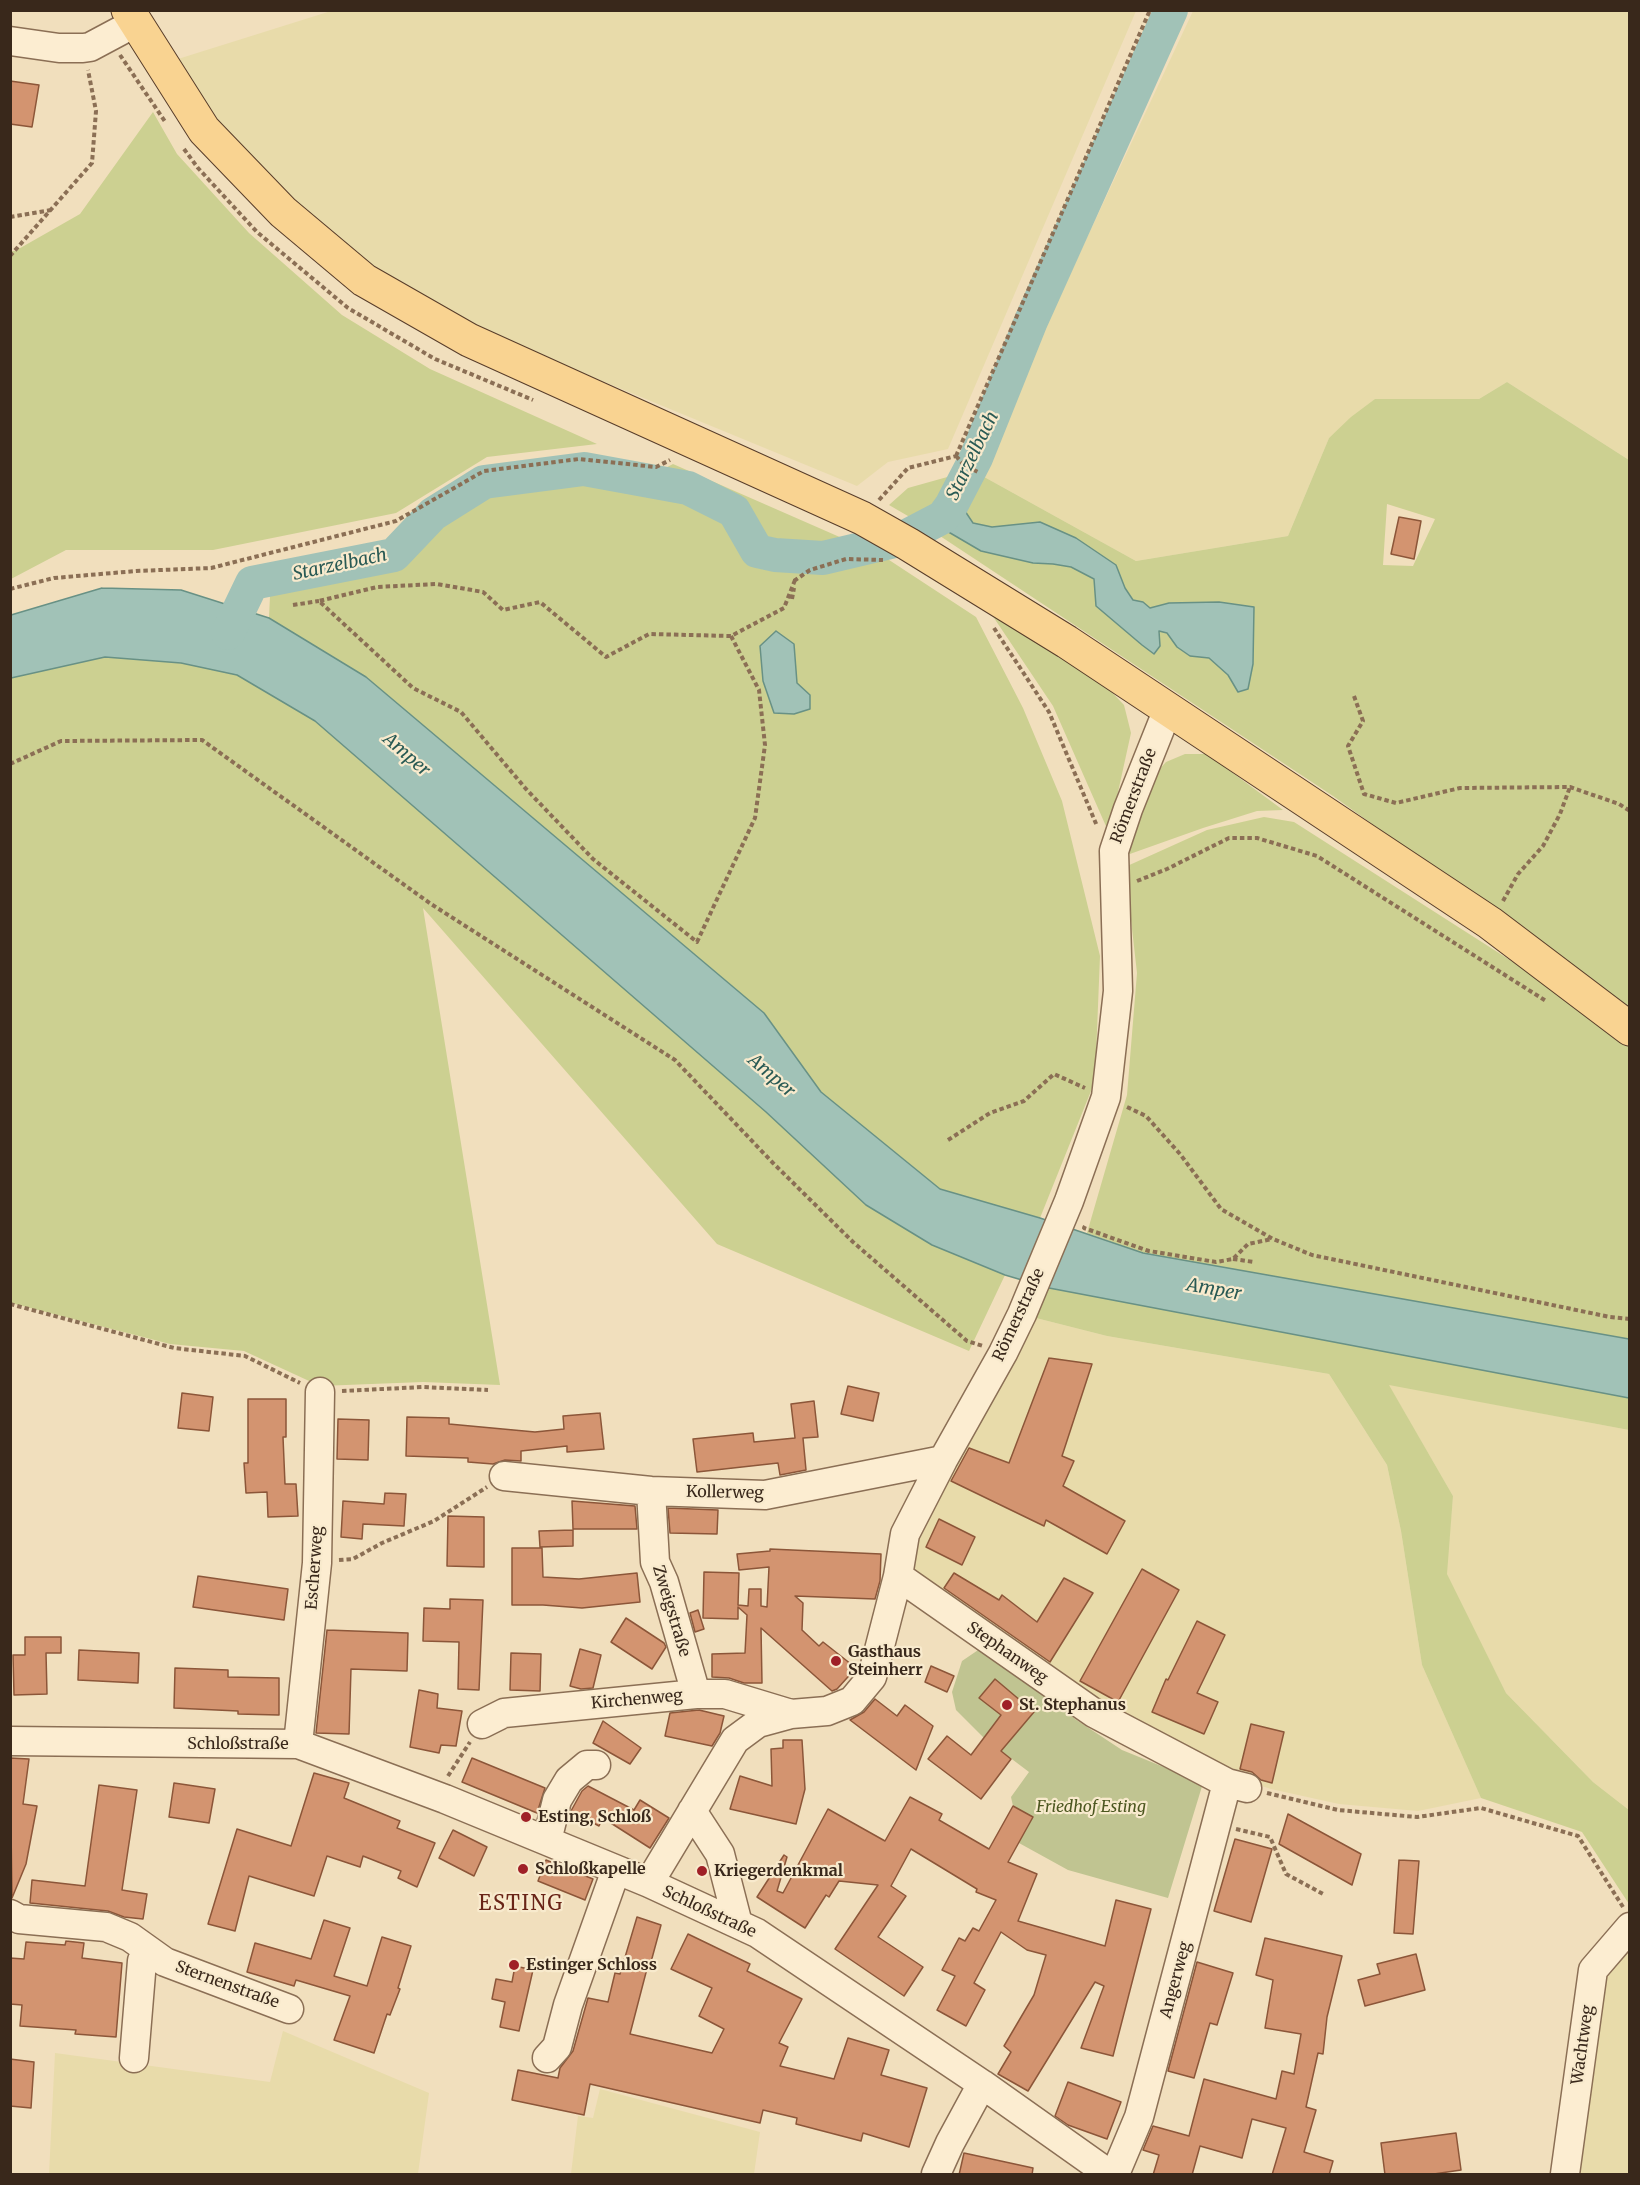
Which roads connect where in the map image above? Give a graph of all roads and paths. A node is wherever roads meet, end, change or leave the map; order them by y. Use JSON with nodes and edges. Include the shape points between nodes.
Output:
{"nodes":[{"id":1,"x":1150,"y":10,"type":"edge"},
{"id":2,"x":132,"y":17,"type":"edge"},
{"id":3,"x":10,"y":41,"type":"edge"},
{"id":4,"x":83,"y":48,"type":"junction"},
{"id":5,"x":52,"y":210,"type":"junction"},
{"id":6,"x":10,"y":218,"type":"edge"},
{"id":7,"x":10,"y":256,"type":"edge"},
{"id":8,"x":956,"y":456,"type":"junction"},
{"id":9,"x":672,"y":459,"type":"dead end"},
{"id":10,"x":980,"y":473,"type":"dead end"},
{"id":11,"x":871,"y":523,"type":"junction"},
{"id":12,"x":898,"y":552,"type":"junction"},
{"id":13,"x":795,"y":580,"type":"junction"},
{"id":14,"x":10,"y":589,"type":"edge"},
{"id":15,"x":792,"y":599,"type":"dead end"},
{"id":16,"x":319,"y":601,"type":"junction"},
{"id":17,"x":292,"y":605,"type":"dead end"},
{"id":18,"x":990,"y":623,"type":"dead end"},
{"id":19,"x":731,"y":636,"type":"junction"},
{"id":20,"x":1354,"y":696,"type":"dead end"},
{"id":21,"x":1168,"y":709,"type":"junction"},
{"id":22,"x":10,"y":764,"type":"edge"},
{"id":23,"x":1570,"y":787,"type":"junction"},
{"id":24,"x":1629,"y":811,"type":"edge"},
{"id":25,"x":1097,"y":826,"type":"dead end"},
{"id":26,"x":1115,"y":890,"type":"junction"},
{"id":27,"x":1490,"y":923,"type":"junction"},
{"id":28,"x":1554,"y":1005,"type":"dead end"},
{"id":29,"x":1629,"y":1029,"type":"edge"},
{"id":30,"x":1106,"y":1097,"type":"junction"},
{"id":31,"x":948,"y":1140,"type":"dead end"},
{"id":32,"x":1075,"y":1216,"type":"junction"},
{"id":33,"x":1273,"y":1239,"type":"junction"},
{"id":34,"x":1233,"y":1259,"type":"junction"},
{"id":35,"x":1254,"y":1262,"type":"dead end"},
{"id":36,"x":10,"y":1304,"type":"edge"},
{"id":37,"x":1629,"y":1319,"type":"edge"},
{"id":38,"x":1003,"y":1353,"type":"junction"},
{"id":39,"x":488,"y":1390,"type":"dead end"},
{"id":40,"x":320,"y":1392,"type":"junction"},
{"id":41,"x":943,"y":1460,"type":"junction"},
{"id":42,"x":504,"y":1476,"type":"joint"},
{"id":43,"x":651,"y":1491,"type":"junction"},
{"id":44,"x":317,"y":1563,"type":"junction"},
{"id":45,"x":898,"y":1576,"type":"junction"},
{"id":46,"x":696,"y":1694,"type":"junction"},
{"id":47,"x":791,"y":1714,"type":"junction"},
{"id":48,"x":483,"y":1724,"type":"joint"},
{"id":49,"x":10,"y":1741,"type":"edge"},
{"id":50,"x":298,"y":1744,"type":"junction"},
{"id":51,"x":596,"y":1765,"type":"dead end"},
{"id":52,"x":1237,"y":1786,"type":"junction"},
{"id":53,"x":437,"y":1796,"type":"junction"},
{"id":54,"x":692,"y":1811,"type":"junction"},
{"id":55,"x":1217,"y":1825,"type":"junction"},
{"id":56,"x":547,"y":1841,"type":"junction"},
{"id":57,"x":616,"y":1870,"type":"junction"},
{"id":58,"x":649,"y":1883,"type":"junction"},
{"id":59,"x":1325,"y":1895,"type":"dead end"},
{"id":60,"x":10,"y":1914,"type":"edge"},
{"id":61,"x":1626,"y":1917,"type":"edge"},
{"id":62,"x":738,"y":1924,"type":"junction"},
{"id":63,"x":153,"y":1961,"type":"junction"},
{"id":64,"x":290,"y":2008,"type":"dead end"},
{"id":65,"x":134,"y":2058,"type":"dead end"},
{"id":66,"x":547,"y":2058,"type":"dead end"},
{"id":67,"x":982,"y":2084,"type":"junction"},
{"id":68,"x":936,"y":2175,"type":"edge"},
{"id":69,"x":1109,"y":2175,"type":"edge"},
{"id":70,"x":1115,"y":2175,"type":"edge"},
{"id":71,"x":1564,"y":2175,"type":"edge"}],
"edges":[{"from":1,"to":8,"type":"path"},
{"from":2,"to":4,"type":"street"},
{"from":2,"to":11,"type":"main road","via":[[204,130],[283,212],[364,280],[469,340]]},
{"from":3,"to":4,"type":"street"},
{"from":4,"to":5,"type":"path","via":[[96,111],[92,163]]},
{"from":5,"to":6,"type":"path"},
{"from":5,"to":7,"type":"path"},
{"from":8,"to":10,"type":"path"},
{"from":8,"to":11,"type":"path","via":[[908,468]]},
{"from":9,"to":14,"type":"path","via":[[656,467],[579,459],[484,471],[396,521],[211,568],[54,578]]},
{"from":11,"to":12,"type":"main road"},
{"from":12,"to":13,"type":"path","via":[[846,559],[810,570]]},
{"from":12,"to":21,"type":"main road","via":[[1067,642]]},
{"from":13,"to":15,"type":"path"},
{"from":13,"to":19,"type":"path","via":[[784,608]]},
{"from":16,"to":17,"type":"path"},
{"from":16,"to":19,"type":"path","via":[[376,587],[437,584],[483,592],[503,610],[540,602],[606,657],[649,634]]},
{"from":16,"to":19,"type":"path","via":[[413,688],[461,712],[526,789],[593,859],[697,942],[755,818],[765,745],[759,690]]},
{"from":18,"to":25,"type":"path","via":[[1049,712]]},
{"from":20,"to":23,"type":"path","via":[[1363,721],[1347,747],[1364,794],[1396,802],[1460,788]]},
{"from":21,"to":26,"type":"street","name":"Römerstraße","via":[[1114,851]]},
{"from":21,"to":27,"type":"main road"},
{"from":22,"to":38,"type":"path","via":[[61,741],[202,740],[431,904],[675,1060],[853,1242],[967,1341]]},
{"from":23,"to":24,"type":"path"},
{"from":23,"to":27,"type":"path","via":[[1543,846],[1518,874]]},
{"from":26,"to":28,"type":"path","via":[[1229,838],[1257,838],[1317,856]]},
{"from":26,"to":30,"type":"street","name":"Römerstraße","via":[[1118,991]]},
{"from":27,"to":29,"type":"main road"},
{"from":30,"to":31,"type":"path","via":[[1054,1074],[1024,1101],[990,1113]]},
{"from":30,"to":32,"type":"street","name":"Römerstraße"},
{"from":30,"to":33,"type":"path","via":[[1146,1116],[1221,1209]]},
{"from":32,"to":34,"type":"path","via":[[1084,1228],[1149,1251],[1216,1262]]},
{"from":32,"to":38,"type":"street","name":"Römerstraße"},
{"from":33,"to":34,"type":"path","via":[[1248,1244]]},
{"from":33,"to":37,"type":"path","via":[[1312,1255]]},
{"from":34,"to":35,"type":"path"},
{"from":36,"to":40,"type":"path","via":[[174,1348],[245,1356]]},
{"from":38,"to":41,"type":"street","name":"Römerstraße"},
{"from":39,"to":40,"type":"path","via":[[422,1387]]},
{"from":40,"to":44,"type":"street","name":"Escherweg"},
{"from":41,"to":43,"type":"street","name":"Kollerweg","via":[[765,1495]]},
{"from":41,"to":45,"type":"street","name":"Römerstraße","via":[[904,1534]]},
{"from":42,"to":43,"type":"street","name":"Kollerweg"},
{"from":42,"to":44,"type":"path","via":[[434,1521],[353,1559]]},
{"from":43,"to":46,"type":"street","name":"Zweigstraße","via":[[655,1562]]},
{"from":44,"to":50,"type":"street","name":"Escherweg"},
{"from":45,"to":47,"type":"street","name":"Römerstraße","via":[[872,1677],[852,1701],[827,1711]]},
{"from":45,"to":52,"type":"street","name":"Stephanweg","via":[[1094,1713]]},
{"from":46,"to":47,"type":"street","name":"Kirchenweg","via":[[725,1694]]},
{"from":46,"to":48,"type":"street","name":"Kirchenweg","via":[[504,1713]]},
{"from":47,"to":54,"type":"street","name":"Römerstraße","via":[[758,1723],[735,1740]]},
{"from":48,"to":53,"type":"path"},
{"from":49,"to":50,"type":"street","name":"Schloßstraße"},
{"from":50,"to":53,"type":"street","name":"Schloßstraße"},
{"from":51,"to":56,"type":"street","via":[[588,1765],[569,1780],[557,1800]]},
{"from":52,"to":55,"type":"street","name":"Angerweg"},
{"from":52,"to":61,"type":"path","via":[[1338,1810],[1417,1817],[1481,1808],[1578,1836]]},
{"from":53,"to":56,"type":"street","name":"Schloßstraße"},
{"from":54,"to":58,"type":"street","name":"Römerstraße"},
{"from":54,"to":62,"type":"street","via":[[720,1854]]},
{"from":55,"to":59,"type":"path","via":[[1270,1837],[1286,1874]]},
{"from":55,"to":70,"type":"street","name":"Angerweg","via":[[1139,2117]]},
{"from":56,"to":57,"type":"street","name":"Schloßstraße"},
{"from":57,"to":58,"type":"street","name":"Schloßstraße"},
{"from":57,"to":66,"type":"street","via":[[557,2047]]},
{"from":58,"to":62,"type":"street","name":"Schloßstraße"},
{"from":60,"to":63,"type":"street","name":"Sternenstraße","via":[[19,1919],[106,1927],[130,1937]]},
{"from":61,"to":71,"type":"street","name":"Wachtweg","via":[[1593,1970]]},
{"from":62,"to":67,"type":"street","name":"Schloßstraße"},
{"from":63,"to":64,"type":"street","name":"Sternenstraße"},
{"from":63,"to":65,"type":"street"},
{"from":67,"to":68,"type":"street"},
{"from":67,"to":69,"type":"street","name":"Schloßstraße"}]}
